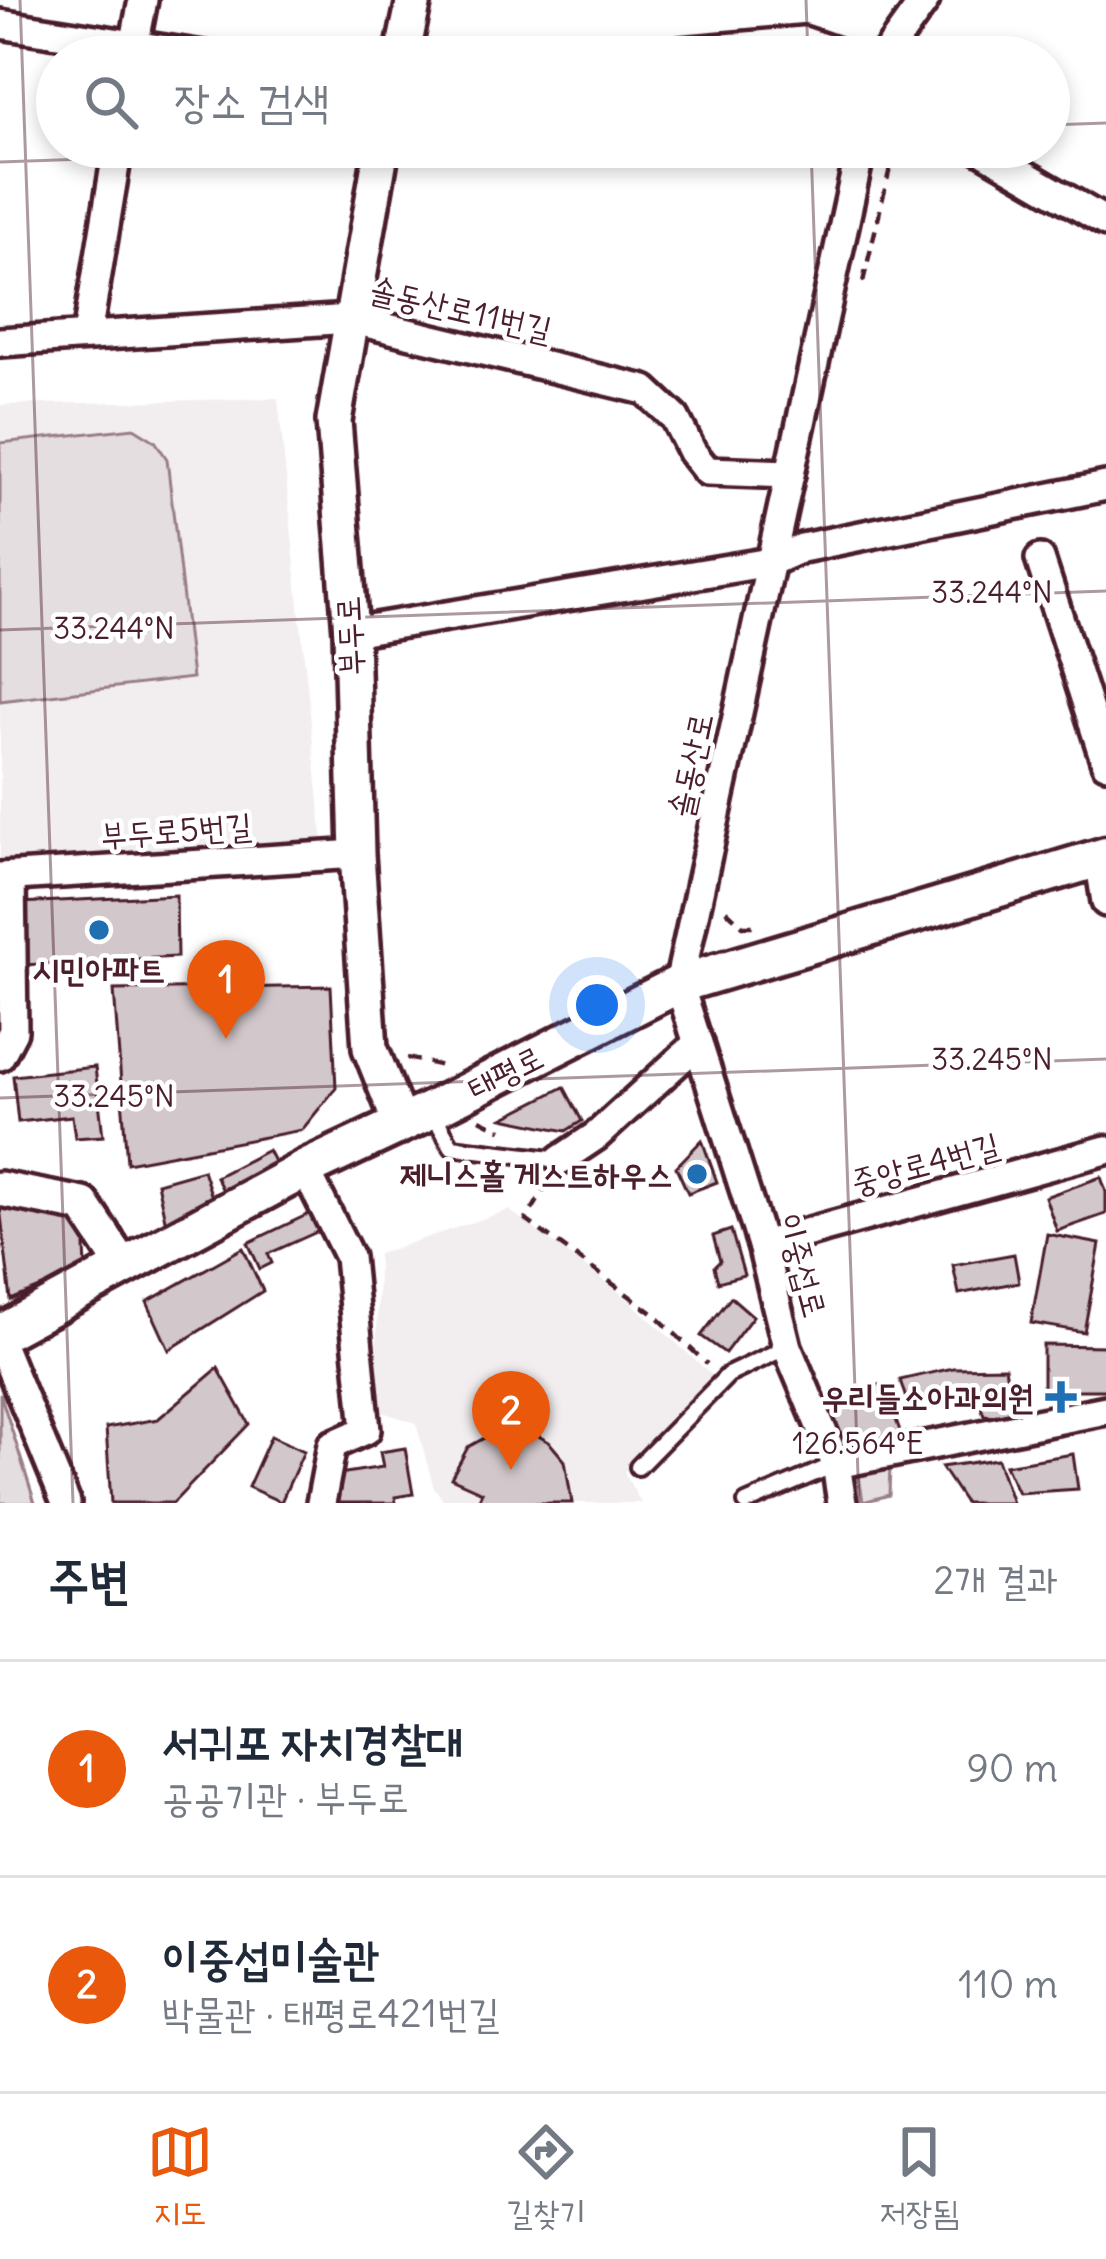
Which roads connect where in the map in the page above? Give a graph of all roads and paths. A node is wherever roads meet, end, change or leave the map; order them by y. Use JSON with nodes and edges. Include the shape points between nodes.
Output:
{"nodes":[{"id":1,"x":143,"y":0,"type":"edge"},
{"id":2,"x":414,"y":0,"type":"edge"},
{"id":3,"x":925,"y":0,"type":"edge"},
{"id":4,"x":0,"y":25,"type":"edge"},
{"id":5,"x":54,"y":36,"type":"edge"},
{"id":6,"x":136,"y":36,"type":"edge"},
{"id":7,"x":406,"y":36,"type":"edge"},
{"id":8,"x":899,"y":36,"type":"edge"},
{"id":9,"x":115,"y":168,"type":"edge"},
{"id":10,"x":378,"y":168,"type":"edge"},
{"id":11,"x":857,"y":168,"type":"edge"},
{"id":12,"x":890,"y":168,"type":"edge"},
{"id":13,"x":1013,"y":168,"type":"edge"},
{"id":14,"x":1106,"y":222,"type":"edge"},
{"id":15,"x":857,"y":302,"type":"dead end"},
{"id":16,"x":350,"y":319,"type":"junction"},
{"id":17,"x":87,"y":335,"type":"junction"},
{"id":18,"x":0,"y":342,"type":"edge"},
{"id":19,"x":790,"y":474,"type":"junction"},
{"id":20,"x":1106,"y":486,"type":"edge"},
{"id":21,"x":1040,"y":559,"type":"dead end"},
{"id":22,"x":770,"y":562,"type":"junction"},
{"id":23,"x":351,"y":632,"type":"junction"},
{"id":24,"x":1106,"y":763,"type":"edge"},
{"id":25,"x":356,"y":854,"type":"junction"},
{"id":26,"x":1102,"y":857,"type":"edge"},
{"id":27,"x":5,"y":877,"type":"edge"},
{"id":28,"x":1106,"y":902,"type":"edge"},
{"id":29,"x":724,"y":908,"type":"dead end"},
{"id":30,"x":760,"y":926,"type":"dead end"},
{"id":31,"x":679,"y":983,"type":"junction"},
{"id":32,"x":698,"y":1043,"type":"junction"},
{"id":33,"x":400,"y":1054,"type":"dead end"},
{"id":34,"x":0,"y":1056,"type":"edge"},
{"id":35,"x":432,"y":1109,"type":"junction"},
{"id":36,"x":1106,"y":1150,"type":"edge"},
{"id":37,"x":560,"y":1160,"type":"junction"},
{"id":38,"x":305,"y":1169,"type":"junction"},
{"id":39,"x":0,"y":1189,"type":"edge"},
{"id":40,"x":763,"y":1245,"type":"junction"},
{"id":41,"x":124,"y":1267,"type":"junction"},
{"id":42,"x":0,"y":1338,"type":"edge"},
{"id":43,"x":787,"y":1347,"type":"junction"},
{"id":44,"x":728,"y":1375,"type":"junction"},
{"id":45,"x":1106,"y":1410,"type":"edge"},
{"id":46,"x":836,"y":1464,"type":"junction"},
{"id":47,"x":638,"y":1467,"type":"dead end"},
{"id":48,"x":66,"y":1503,"type":"edge"},
{"id":49,"x":321,"y":1503,"type":"edge"},
{"id":50,"x":746,"y":1503,"type":"edge"},
{"id":51,"x":842,"y":1503,"type":"edge"}],
"edges":[{"from":1,"to":6,"type":"street"},
{"from":2,"to":7,"type":"street"},
{"from":3,"to":8,"type":"street"},
{"from":4,"to":5,"type":"street"},
{"from":9,"to":17,"type":"street"},
{"from":10,"to":16,"type":"street","name":"부두로"},
{"from":11,"to":19,"type":"street","name":"솔동산로"},
{"from":12,"to":15,"type":"path"},
{"from":13,"to":14,"type":"street"},
{"from":16,"to":17,"type":"street","name":"솔동산로11번길"},
{"from":16,"to":19,"type":"street","name":"솔동산로11번길","via":[[645,390],[675,418],[707,471]]},
{"from":16,"to":23,"type":"street","name":"부두로","via":[[334,421]]},
{"from":17,"to":18,"type":"street","name":"솔동산로11번길"},
{"from":19,"to":22,"type":"street","name":"솔동산로"},
{"from":20,"to":22,"type":"street","via":[[802,548]]},
{"from":21,"to":24,"type":"street"},
{"from":22,"to":23,"type":"street"},
{"from":22,"to":31,"type":"street","name":"솔동산로"},
{"from":23,"to":25,"type":"street","name":"부두로"},
{"from":25,"to":27,"type":"street","name":"부두로5번길"},
{"from":25,"to":35,"type":"street","name":"부두로","via":[[370,1048]]},
{"from":26,"to":28,"type":"street"},
{"from":26,"to":31,"type":"main road","name":"태평로"},
{"from":27,"to":34,"type":"street","via":[[13,1031]]},
{"from":29,"to":30,"type":"path","via":[[743,926]]},
{"from":31,"to":32,"type":"street","name":"이중섭로"},
{"from":31,"to":35,"type":"main road","name":"태평로"},
{"from":32,"to":37,"type":"street"},
{"from":32,"to":40,"type":"street","name":"이중섭로"},
{"from":33,"to":35,"type":"path","via":[[448,1064]]},
{"from":35,"to":37,"type":"lane","via":[[452,1147]]},
{"from":35,"to":38,"type":"main road","name":"태평로"},
{"from":36,"to":40,"type":"street","name":"중앙로4번길"},
{"from":37,"to":44,"type":"path","via":[[526,1220]]},
{"from":38,"to":41,"type":"main road","name":"태평로"},
{"from":38,"to":49,"type":"street","via":[[349,1257],[366,1430],[332,1445]]},
{"from":39,"to":41,"type":"street","via":[[83,1205]]},
{"from":40,"to":43,"type":"street","name":"이중섭로"},
{"from":41,"to":42,"type":"main road","name":"태평로"},
{"from":42,"to":48,"type":"street"},
{"from":43,"to":44,"type":"lane"},
{"from":43,"to":46,"type":"street","name":"이중섭로"},
{"from":44,"to":47,"type":"lane"},
{"from":45,"to":46,"type":"street"},
{"from":46,"to":50,"type":"lane"},
{"from":46,"to":51,"type":"street","name":"이중섭로"}]}
